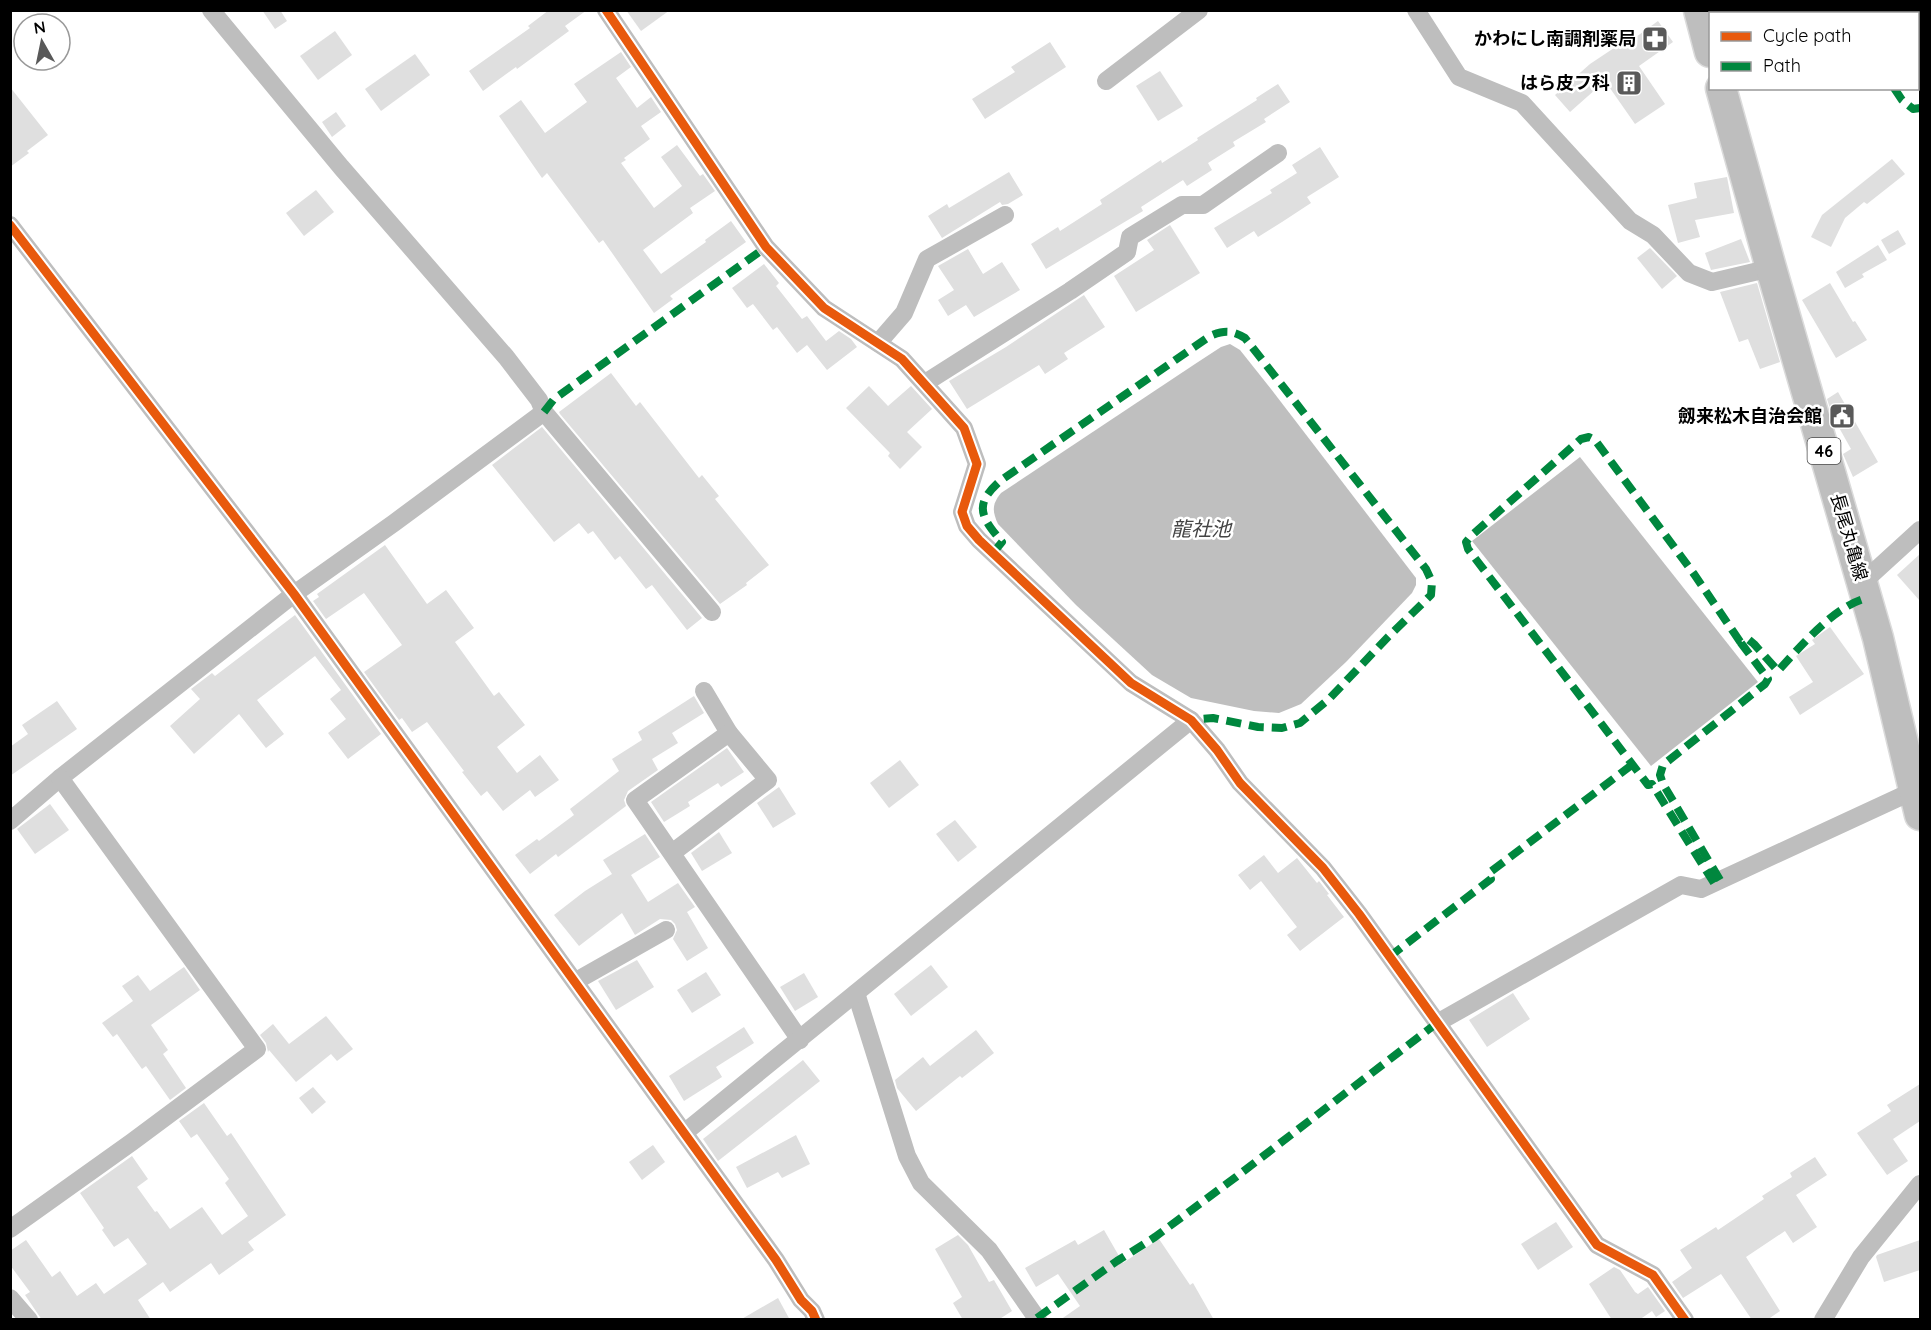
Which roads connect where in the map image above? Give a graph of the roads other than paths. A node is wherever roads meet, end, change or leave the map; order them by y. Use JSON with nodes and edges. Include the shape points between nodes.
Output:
{"nodes":[{"id":1,"x":211,"y":10,"type":"edge"},
{"id":2,"x":606,"y":10,"type":"edge"},
{"id":3,"x":1199,"y":10,"type":"edge"},
{"id":4,"x":1416,"y":10,"type":"edge"},
{"id":5,"x":1699,"y":10,"type":"edge"},
{"id":6,"x":1709,"y":47,"type":"edge"},
{"id":7,"x":1106,"y":81,"type":"dead end"},
{"id":8,"x":1722,"y":90,"type":"edge"},
{"id":9,"x":1278,"y":153,"type":"dead end"},
{"id":10,"x":1005,"y":215,"type":"dead end"},
{"id":11,"x":10,"y":225,"type":"edge"},
{"id":12,"x":1771,"y":268,"type":"junction"},
{"id":13,"x":878,"y":343,"type":"junction"},
{"id":14,"x":925,"y":383,"type":"junction"},
{"id":15,"x":544,"y":411,"type":"junction"},
{"id":16,"x":1920,"y":530,"type":"edge"},
{"id":17,"x":1862,"y":583,"type":"junction"},
{"id":18,"x":294,"y":594,"type":"junction"},
{"id":19,"x":712,"y":612,"type":"dead end"},
{"id":20,"x":704,"y":691,"type":"dead end"},
{"id":21,"x":1191,"y":720,"type":"junction"},
{"id":22,"x":729,"y":733,"type":"junction"},
{"id":23,"x":60,"y":778,"type":"junction"},
{"id":24,"x":1918,"y":803,"type":"edge"},
{"id":25,"x":10,"y":821,"type":"edge"},
{"id":26,"x":672,"y":853,"type":"junction"},
{"id":27,"x":666,"y":930,"type":"dead end"},
{"id":28,"x":576,"y":981,"type":"junction"},
{"id":29,"x":856,"y":993,"type":"junction"},
{"id":30,"x":1437,"y":1023,"type":"junction"},
{"id":31,"x":800,"y":1040,"type":"junction"},
{"id":32,"x":684,"y":1133,"type":"junction"},
{"id":33,"x":1920,"y":1184,"type":"edge"},
{"id":34,"x":10,"y":1229,"type":"edge"},
{"id":35,"x":10,"y":1298,"type":"edge"},
{"id":36,"x":1037,"y":1319,"type":"edge"},
{"id":37,"x":29,"y":1320,"type":"edge"},
{"id":38,"x":816,"y":1320,"type":"edge"},
{"id":39,"x":1685,"y":1320,"type":"edge"},
{"id":40,"x":1823,"y":1320,"type":"edge"}],
"edges":[{"from":1,"to":15,"type":"street","via":[[506,357]]},
{"from":2,"to":13,"type":"street","via":[[766,247],[824,308]]},
{"from":3,"to":7,"type":"street"},
{"from":4,"to":12,"type":"street","via":[[1459,76],[1522,103],[1630,221],[1653,235],[1689,273],[1712,282]]},
{"from":5,"to":6,"type":"main road"},
{"from":8,"to":12,"type":"main road","name":"長尾丸亀線","number":"46"},
{"from":9,"to":14,"type":"street","via":[[1203,205],[1182,205],[1130,237],[1127,252]]},
{"from":10,"to":13,"type":"street","via":[[927,259],[904,313]]},
{"from":11,"to":18,"type":"street"},
{"from":12,"to":17,"type":"main road","name":"長尾丸亀線","number":"46"},
{"from":13,"to":14,"type":"street","via":[[902,359]]},
{"from":14,"to":21,"type":"street","via":[[964,428],[977,464],[962,512],[967,526],[1131,683]]},
{"from":15,"to":18,"type":"street"},
{"from":15,"to":19,"type":"street"},
{"from":16,"to":17,"type":"street"},
{"from":17,"to":24,"type":"main road","name":"長尾丸亀線","number":"46"},
{"from":18,"to":23,"type":"street"},
{"from":18,"to":28,"type":"street"},
{"from":20,"to":22,"type":"street"},
{"from":21,"to":29,"type":"street"},
{"from":21,"to":30,"type":"street","via":[[1240,783],[1323,868]]},
{"from":22,"to":26,"type":"street","via":[[635,800]]},
{"from":22,"to":26,"type":"street","via":[[768,780]]},
{"from":23,"to":25,"type":"street"},
{"from":23,"to":34,"type":"street","via":[[257,1048]]},
{"from":24,"to":30,"type":"street","via":[[1701,889],[1680,885]]},
{"from":26,"to":31,"type":"street"},
{"from":27,"to":28,"type":"street"},
{"from":28,"to":32,"type":"street"},
{"from":29,"to":31,"type":"street"},
{"from":29,"to":36,"type":"street","via":[[907,1156],[921,1183],[989,1250]]},
{"from":30,"to":39,"type":"street","via":[[1597,1245],[1653,1275]]},
{"from":31,"to":32,"type":"street"},
{"from":32,"to":38,"type":"street"},
{"from":33,"to":40,"type":"street","via":[[1861,1257]]},
{"from":35,"to":37,"type":"street"}]}
